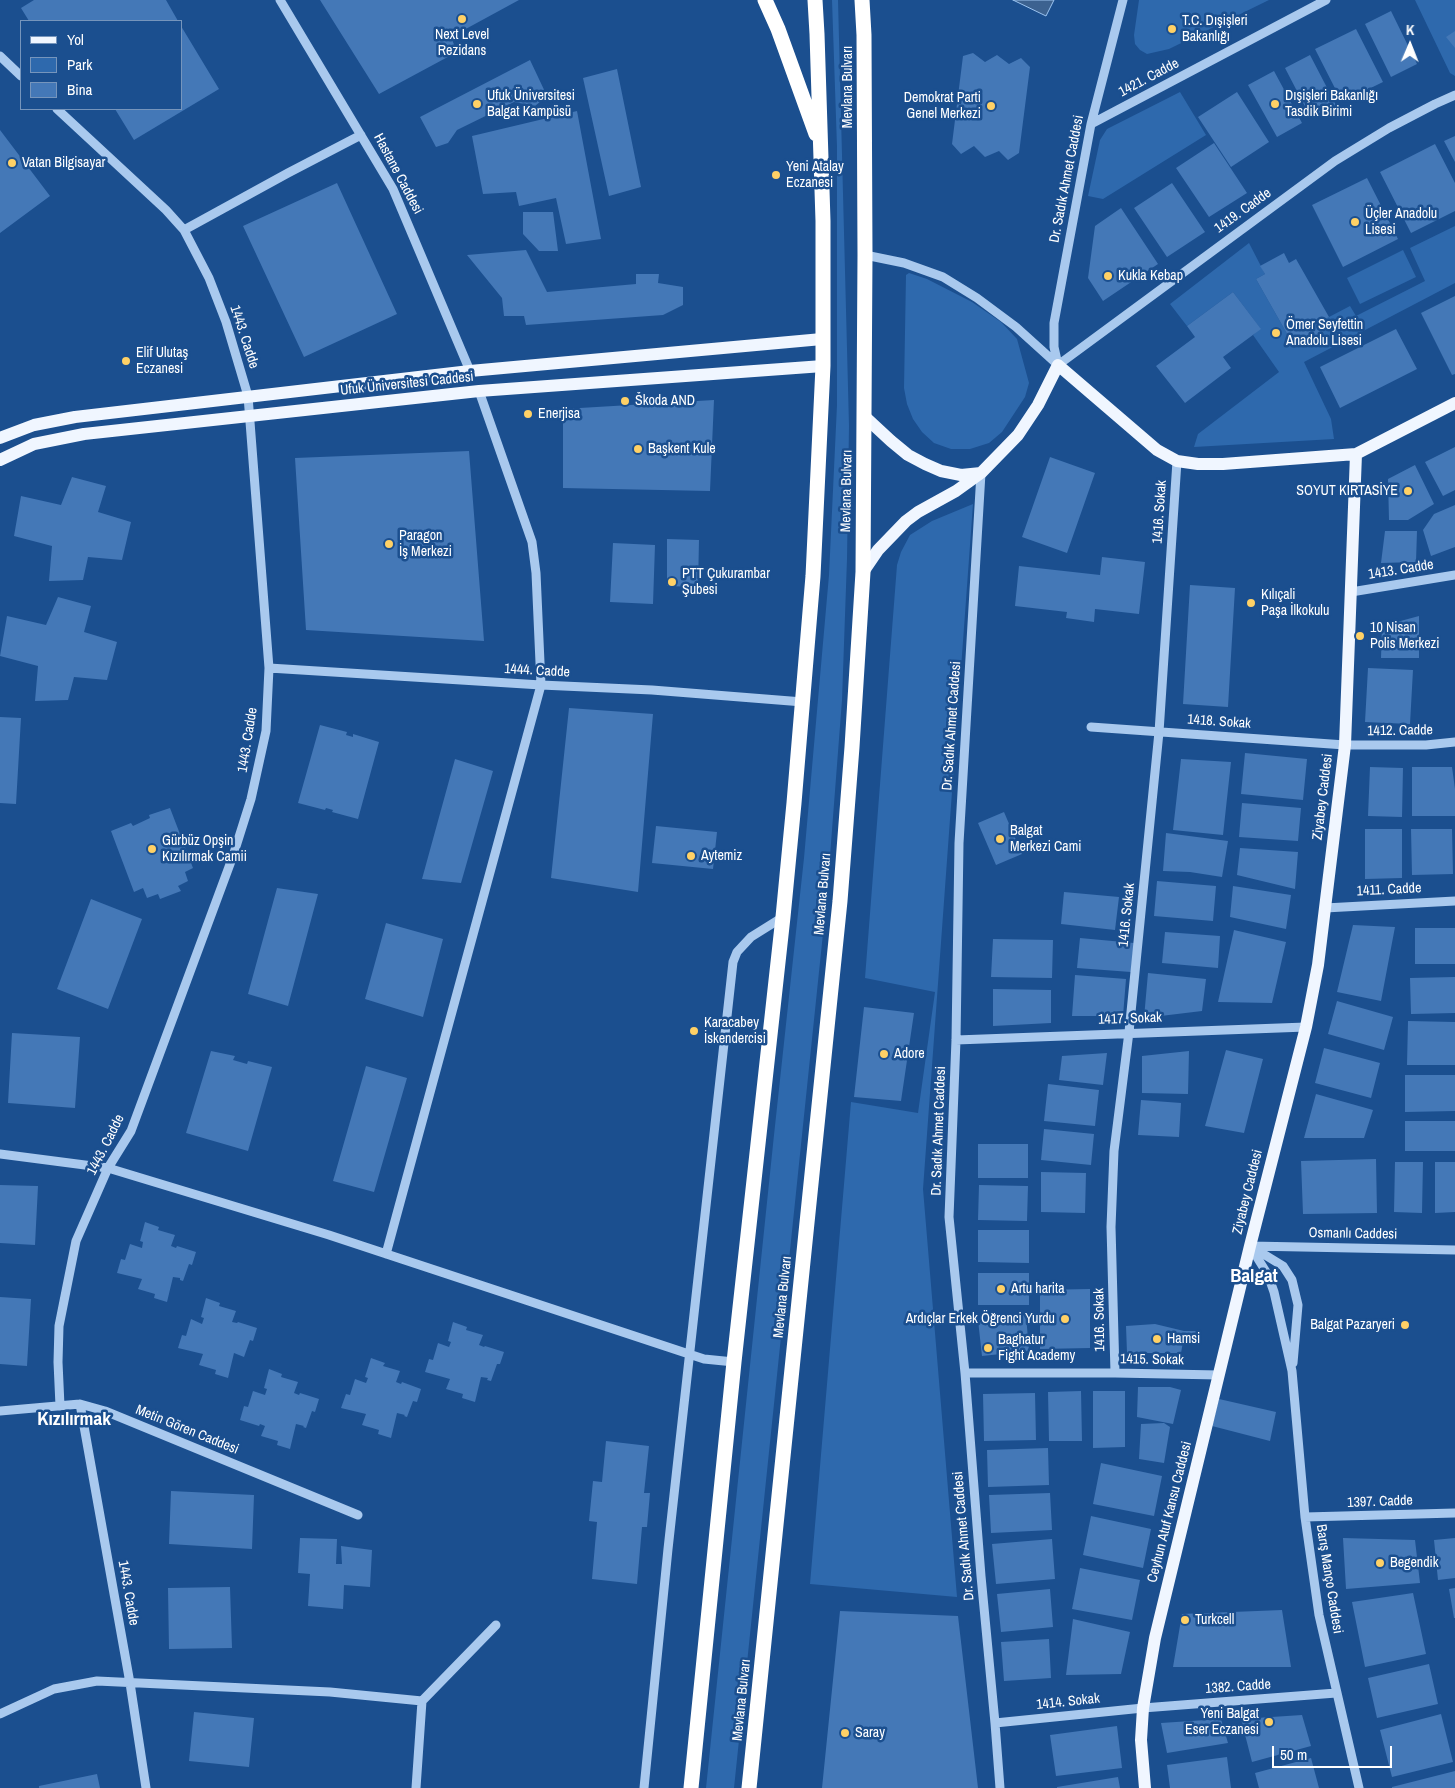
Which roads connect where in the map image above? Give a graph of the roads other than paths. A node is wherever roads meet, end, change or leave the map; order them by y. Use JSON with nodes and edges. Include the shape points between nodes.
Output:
{"nodes":[{"id":1,"x":280,"y":0,"type":"edge"},
{"id":2,"x":765,"y":0,"type":"edge"},
{"id":3,"x":815,"y":0,"type":"edge"},
{"id":4,"x":862,"y":0,"type":"edge"},
{"id":5,"x":872,"y":0,"type":"edge"},
{"id":6,"x":1123,"y":0,"type":"edge"},
{"id":7,"x":1326,"y":0,"type":"edge"},
{"id":8,"x":864,"y":36,"type":"junction"},
{"id":9,"x":0,"y":56,"type":"edge"},
{"id":10,"x":20,"y":75,"type":"edge"},
{"id":11,"x":1455,"y":95,"type":"edge"},
{"id":12,"x":58,"y":110,"type":"edge"},
{"id":13,"x":1091,"y":124,"type":"junction"},
{"id":14,"x":361,"y":135,"type":"junction"},
{"id":15,"x":820,"y":145,"type":"junction"},
{"id":16,"x":184,"y":230,"type":"junction"},
{"id":17,"x":865,"y":256,"type":"junction"},
{"id":18,"x":822,"y":339,"type":"junction"},
{"id":19,"x":1058,"y":365,"type":"junction"},
{"id":20,"x":823,"y":366,"type":"junction"},
{"id":21,"x":470,"y":371,"type":"junction"},
{"id":22,"x":479,"y":391,"type":"junction"},
{"id":23,"x":248,"y":396,"type":"junction"},
{"id":24,"x":1455,"y":403,"type":"edge"},
{"id":25,"x":249,"y":416,"type":"junction"},
{"id":26,"x":864,"y":416,"type":"junction"},
{"id":27,"x":0,"y":438,"type":"edge"},
{"id":28,"x":1356,"y":454,"type":"junction"},
{"id":29,"x":0,"y":460,"type":"edge"},
{"id":30,"x":1177,"y":461,"type":"junction"},
{"id":31,"x":981,"y":474,"type":"junction"},
{"id":32,"x":863,"y":572,"type":"junction"},
{"id":33,"x":1455,"y":575,"type":"edge"},
{"id":34,"x":1351,"y":592,"type":"junction"},
{"id":35,"x":269,"y":668,"type":"junction"},
{"id":36,"x":541,"y":685,"type":"junction"},
{"id":37,"x":803,"y":702,"type":"junction"},
{"id":38,"x":1091,"y":727,"type":"dead end"},
{"id":39,"x":1159,"y":732,"type":"junction"},
{"id":40,"x":1455,"y":742,"type":"edge"},
{"id":41,"x":1345,"y":745,"type":"junction"},
{"id":42,"x":1455,"y":900,"type":"edge"},
{"id":43,"x":1325,"y":908,"type":"junction"},
{"id":44,"x":783,"y":917,"type":"junction"},
{"id":45,"x":1306,"y":1027,"type":"junction"},
{"id":46,"x":1129,"y":1032,"type":"junction"},
{"id":47,"x":956,"y":1040,"type":"junction"},
{"id":48,"x":0,"y":1154,"type":"edge"},
{"id":49,"x":108,"y":1168,"type":"junction"},
{"id":50,"x":1250,"y":1246,"type":"junction"},
{"id":51,"x":1455,"y":1250,"type":"edge"},
{"id":52,"x":386,"y":1254,"type":"junction"},
{"id":53,"x":691,"y":1354,"type":"junction"},
{"id":54,"x":734,"y":1362,"type":"junction"},
{"id":55,"x":1292,"y":1370,"type":"junction"},
{"id":56,"x":1115,"y":1372,"type":"junction"},
{"id":57,"x":966,"y":1373,"type":"junction"},
{"id":58,"x":1219,"y":1375,"type":"junction"},
{"id":59,"x":80,"y":1404,"type":"junction"},
{"id":60,"x":60,"y":1406,"type":"junction"},
{"id":61,"x":0,"y":1411,"type":"edge"},
{"id":62,"x":1455,"y":1513,"type":"edge"},
{"id":63,"x":358,"y":1515,"type":"dead end"},
{"id":64,"x":1305,"y":1517,"type":"junction"},
{"id":65,"x":496,"y":1625,"type":"dead end"},
{"id":66,"x":130,"y":1683,"type":"junction"},
{"id":67,"x":1336,"y":1693,"type":"junction"},
{"id":68,"x":422,"y":1702,"type":"junction"},
{"id":69,"x":1143,"y":1708,"type":"junction"},
{"id":70,"x":0,"y":1714,"type":"edge"},
{"id":71,"x":996,"y":1723,"type":"junction"},
{"id":72,"x":146,"y":1788,"type":"edge"},
{"id":73,"x":416,"y":1788,"type":"edge"},
{"id":74,"x":644,"y":1788,"type":"edge"},
{"id":75,"x":691,"y":1788,"type":"edge"},
{"id":76,"x":750,"y":1788,"type":"edge"},
{"id":77,"x":1000,"y":1788,"type":"edge"},
{"id":78,"x":1145,"y":1788,"type":"edge"},
{"id":79,"x":1358,"y":1788,"type":"edge"}],
"edges":[{"from":1,"to":14,"type":"street","name":"Hastane Caddesi"},
{"from":2,"to":15,"type":"highway"},
{"from":3,"to":15,"type":"highway","name":"Mevlana Bulvarı"},
{"from":4,"to":8,"type":"highway","name":"Mevlana Bulvarı"},
{"from":5,"to":8,"type":"highway"},
{"from":6,"to":13,"type":"street","name":"Dr. Sadık Ahmet Caddesi"},
{"from":7,"to":13,"type":"street","name":"1421. Cadde"},
{"from":8,"to":17,"type":"highway","name":"Mevlana Bulvarı"},
{"from":9,"to":10,"type":"street"},
{"from":11,"to":19,"type":"street","name":"1419. Cadde","via":[[1389,128],[1335,161]]},
{"from":12,"to":16,"type":"street","name":"1443. Cadde"},
{"from":13,"to":19,"type":"street","name":"Dr. Sadık Ahmet Caddesi","via":[[1054,323]]},
{"from":14,"to":16,"type":"street"},
{"from":14,"to":21,"type":"street","name":"Hastane Caddesi","via":[[400,202]]},
{"from":15,"to":18,"type":"highway","name":"Mevlana Bulvarı"},
{"from":16,"to":23,"type":"street","name":"1443. Cadde","via":[[209,278],[226,322]]},
{"from":17,"to":19,"type":"street","via":[[904,263],[944,277],[1016,327]]},
{"from":17,"to":26,"type":"highway","name":"Mevlana Bulvarı"},
{"from":18,"to":20,"type":"highway","name":"Mevlana Bulvarı"},
{"from":18,"to":21,"type":"main road","name":"Ufuk Üniversitesi Caddesi"},
{"from":19,"to":30,"type":"main road","via":[[1157,450]]},
{"from":19,"to":31,"type":"main road","via":[[1018,435]]},
{"from":20,"to":22,"type":"main road","name":"Ufuk Üniversitesi Caddesi"},
{"from":20,"to":37,"type":"highway","name":"Mevlana Bulvarı"},
{"from":21,"to":22,"type":"main road"},
{"from":21,"to":23,"type":"main road","name":"Ufuk Üniversitesi Caddesi"},
{"from":22,"to":25,"type":"main road","name":"Ufuk Üniversitesi Caddesi"},
{"from":22,"to":36,"type":"street","via":[[532,542]]},
{"from":23,"to":25,"type":"street","name":"1443. Cadde"},
{"from":23,"to":27,"type":"main road","name":"Ufuk Üniversitesi Caddesi","via":[[75,417]]},
{"from":24,"to":28,"type":"main road"},
{"from":25,"to":29,"type":"main road","name":"Ufuk Üniversitesi Caddesi","via":[[84,434],[34,444]]},
{"from":25,"to":35,"type":"street","name":"1443. Cadde"},
{"from":26,"to":31,"type":"main road","via":[[908,455],[925,464],[961,475]]},
{"from":26,"to":32,"type":"highway","name":"Mevlana Bulvarı"},
{"from":28,"to":30,"type":"main road","via":[[1223,464]]},
{"from":28,"to":34,"type":"main road","name":"Ziyabey Caddesi"},
{"from":30,"to":39,"type":"street","name":"1416. Sokak"},
{"from":31,"to":32,"type":"main road","via":[[906,521],[878,550]]},
{"from":31,"to":47,"type":"street","name":"Dr. Sadık Ahmet Caddesi","via":[[959,843]]},
{"from":32,"to":76,"type":"highway","name":"Mevlana Bulvarı","via":[[840,901]]},
{"from":33,"to":34,"type":"street","name":"1413. Cadde"},
{"from":34,"to":41,"type":"main road","name":"Ziyabey Caddesi"},
{"from":35,"to":36,"type":"street","name":"1444. Cadde"},
{"from":35,"to":49,"type":"street","name":"1443. Cadde","via":[[266,731],[251,799],[233,856],[131,1131]]},
{"from":36,"to":37,"type":"street","name":"1444. Cadde"},
{"from":36,"to":52,"type":"street"},
{"from":37,"to":44,"type":"highway","name":"Mevlana Bulvarı"},
{"from":38,"to":39,"type":"street","name":"1418. Sokak"},
{"from":39,"to":41,"type":"street","name":"1418. Sokak"},
{"from":39,"to":46,"type":"street","name":"1416. Sokak"},
{"from":40,"to":41,"type":"street","name":"1412. Cadde"},
{"from":41,"to":43,"type":"main road","name":"Ziyabey Caddesi"},
{"from":42,"to":43,"type":"street","name":"1411. Cadde"},
{"from":43,"to":45,"type":"main road","name":"Ziyabey Caddesi"},
{"from":44,"to":53,"type":"street","via":[[752,937],[737,952],[733,962]]},
{"from":44,"to":54,"type":"highway","name":"Mevlana Bulvarı"},
{"from":45,"to":46,"type":"street","name":"1417. Sokak"},
{"from":45,"to":50,"type":"main road","name":"Ziyabey Caddesi"},
{"from":46,"to":47,"type":"street","name":"1417. Sokak"},
{"from":46,"to":56,"type":"street","name":"1416. Sokak","via":[[1114,1152],[1111,1227]]},
{"from":47,"to":57,"type":"street","name":"Dr. Sadık Ahmet Caddesi","via":[[949,1217]]},
{"from":48,"to":49,"type":"street"},
{"from":49,"to":52,"type":"street"},
{"from":49,"to":60,"type":"street","name":"1443. Cadde","via":[[76,1241],[67,1284],[59,1326]]},
{"from":50,"to":51,"type":"street","name":"Osmanlı Caddesi"},
{"from":50,"to":55,"type":"street","name":"Barış Manço Caddesi","via":[[1268,1275],[1274,1292]]},
{"from":50,"to":55,"type":"street","name":"Barış Manço Caddesi","via":[[1283,1266],[1292,1280],[1298,1305]]},
{"from":50,"to":58,"type":"main road","name":"Ceyhun Atuf Kansu Caddesi"},
{"from":52,"to":53,"type":"street"},
{"from":53,"to":54,"type":"street","via":[[704,1359]]},
{"from":53,"to":74,"type":"street"},
{"from":54,"to":75,"type":"highway","name":"Mevlana Bulvarı"},
{"from":55,"to":64,"type":"street","name":"Barış Manço Caddesi"},
{"from":56,"to":57,"type":"street","name":"1415. Sokak"},
{"from":56,"to":58,"type":"street","name":"1415. Sokak"},
{"from":57,"to":71,"type":"street","name":"Dr. Sadık Ahmet Caddesi"},
{"from":58,"to":69,"type":"main road","name":"Ceyhun Atuf Kansu Caddesi","via":[[1155,1638]]},
{"from":59,"to":60,"type":"street","name":"Metin Gören Caddesi"},
{"from":59,"to":63,"type":"street","name":"Metin Gören Caddesi","via":[[105,1411]]},
{"from":59,"to":66,"type":"street","name":"1443. Cadde"},
{"from":60,"to":61,"type":"street","name":"Metin Gören Caddesi"},
{"from":62,"to":64,"type":"street","name":"1397. Cadde"},
{"from":64,"to":67,"type":"street","name":"Barış Manço Caddesi","via":[[1319,1615]]},
{"from":65,"to":68,"type":"street"},
{"from":66,"to":68,"type":"street","via":[[330,1692]]},
{"from":66,"to":70,"type":"street","via":[[97,1681],[54,1689]]},
{"from":66,"to":72,"type":"street","name":"1443. Cadde"},
{"from":67,"to":69,"type":"street","name":"1382. Cadde"},
{"from":67,"to":79,"type":"street","name":"Barış Manço Caddesi"},
{"from":68,"to":73,"type":"street"},
{"from":69,"to":71,"type":"street","name":"1414. Sokak"},
{"from":69,"to":78,"type":"main road","name":"Ceyhun Atuf Kansu Caddesi","via":[[1141,1740]]},
{"from":71,"to":77,"type":"street","name":"Dr. Sadık Ahmet Caddesi"}]}
